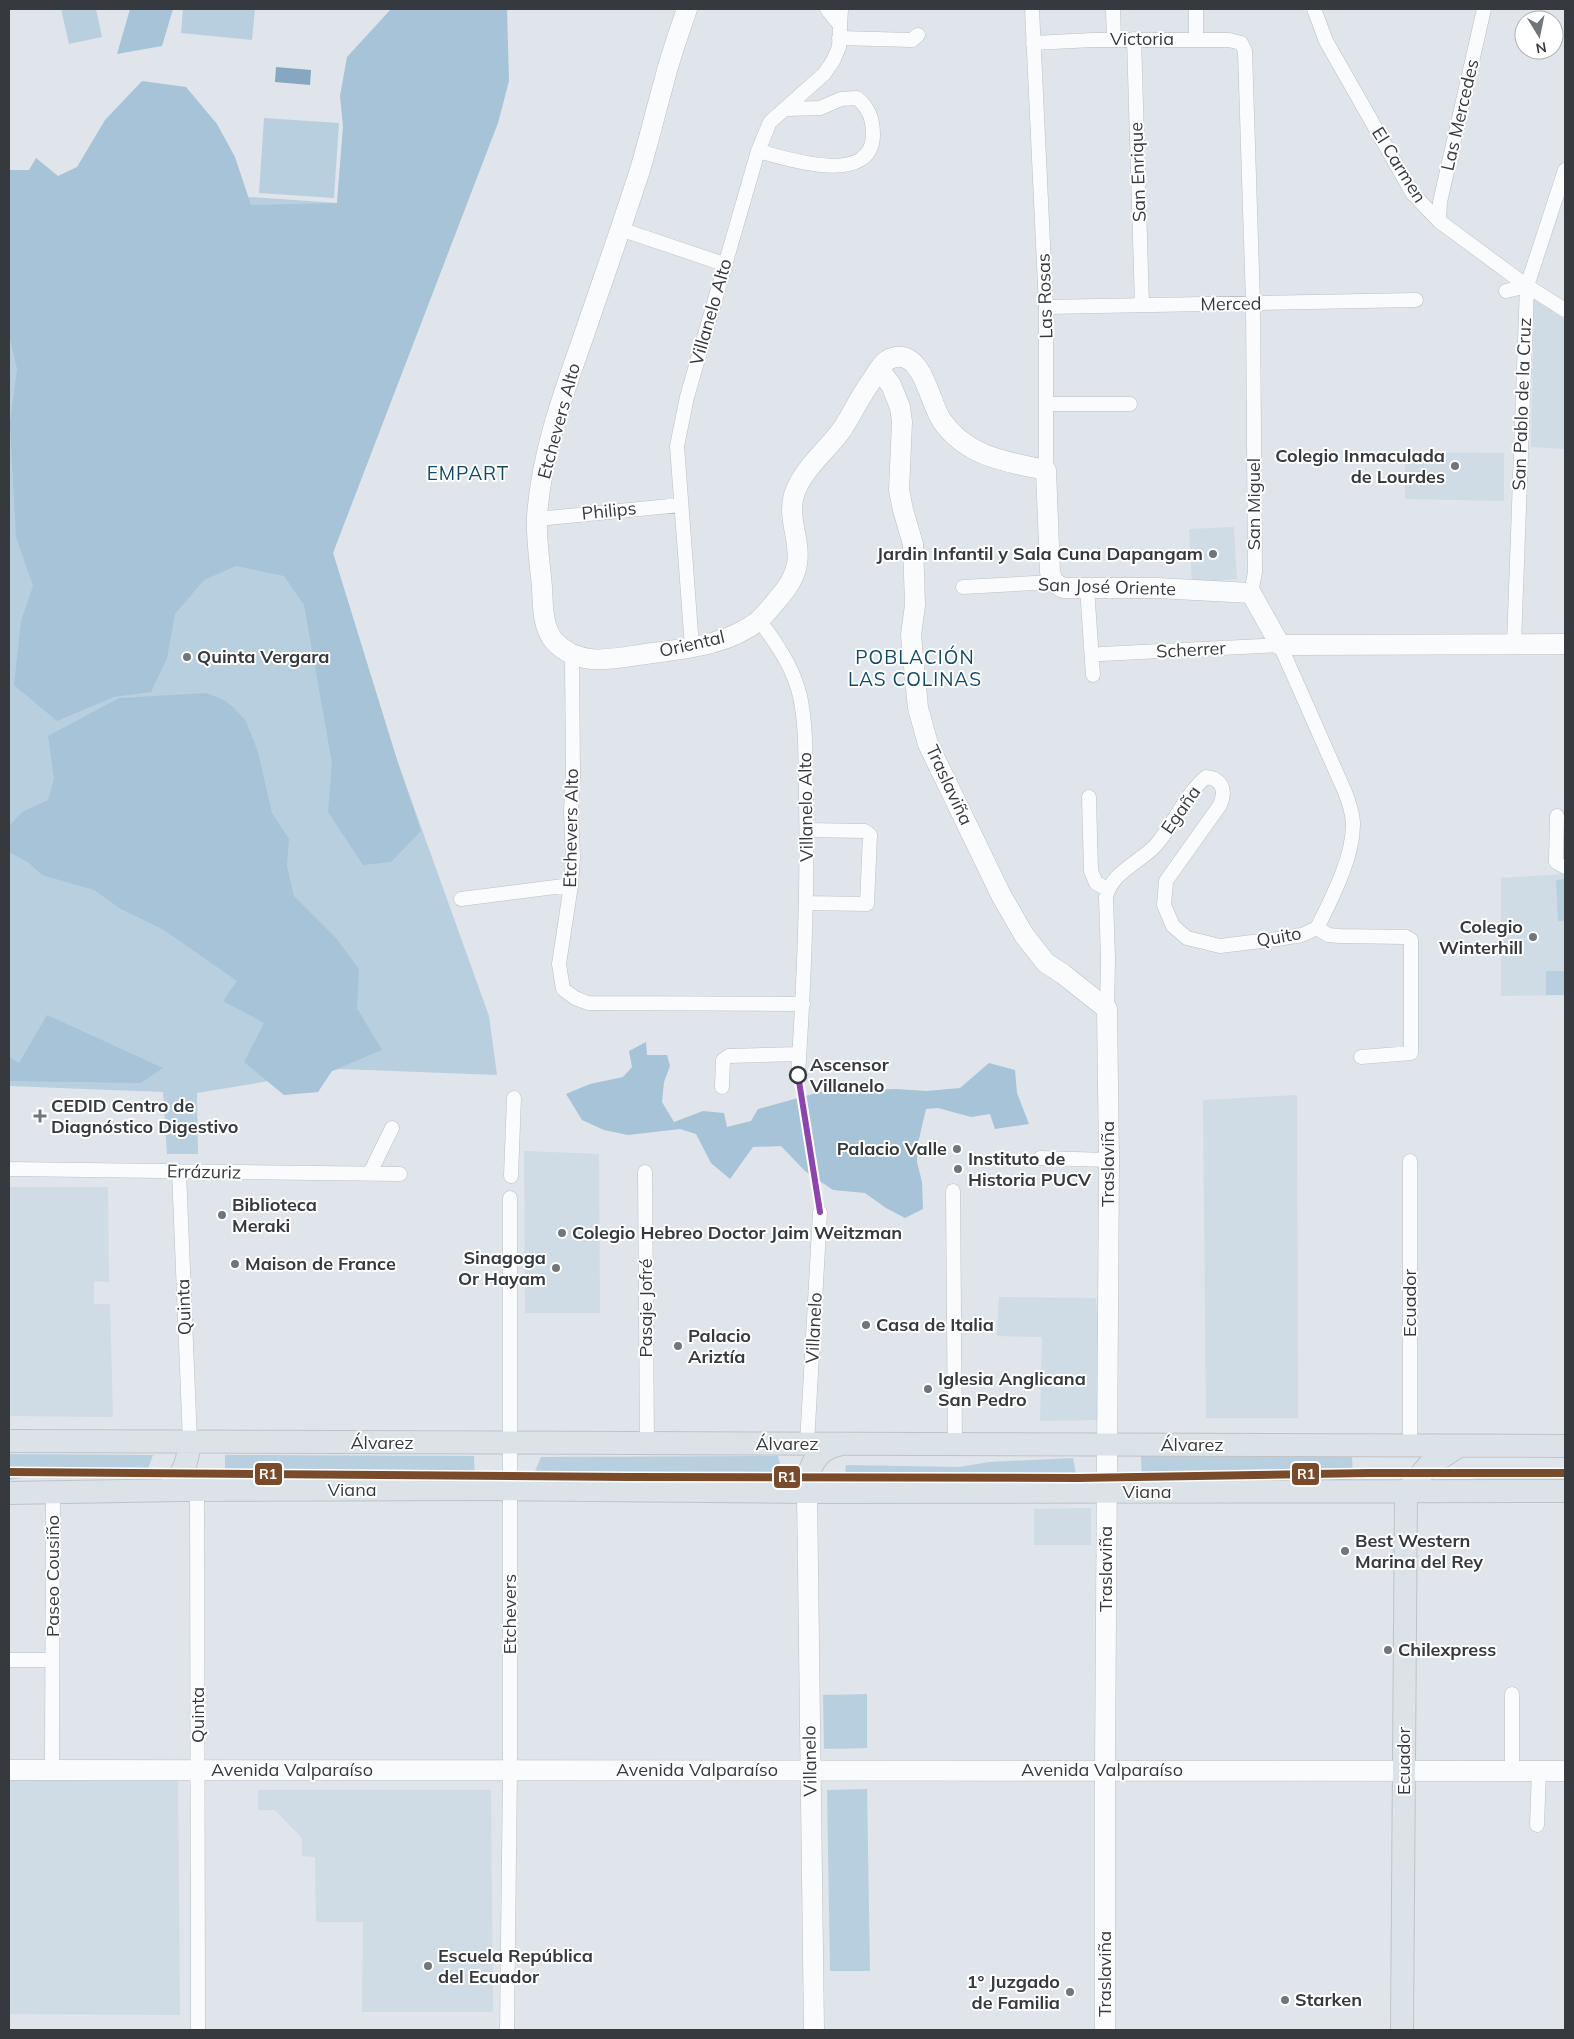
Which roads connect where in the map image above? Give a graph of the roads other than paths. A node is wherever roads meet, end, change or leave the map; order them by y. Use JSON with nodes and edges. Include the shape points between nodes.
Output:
{"nodes":[{"id":1,"x":687,"y":9,"type":"edge"},
{"id":2,"x":827,"y":9,"type":"edge"},
{"id":3,"x":840,"y":9,"type":"edge"},
{"id":4,"x":1032,"y":9,"type":"edge"},
{"id":5,"x":1113,"y":9,"type":"edge"},
{"id":6,"x":1196,"y":9,"type":"edge"},
{"id":7,"x":1314,"y":9,"type":"edge"},
{"id":8,"x":1484,"y":9,"type":"edge"},
{"id":9,"x":840,"y":31,"type":"junction"},
{"id":10,"x":918,"y":35,"type":"dead end"},
{"id":11,"x":1114,"y":39,"type":"junction"},
{"id":12,"x":1134,"y":39,"type":"junction"},
{"id":13,"x":1196,"y":39,"type":"junction"},
{"id":14,"x":1033,"y":43,"type":"junction"},
{"id":15,"x":1245,"y":51,"type":"joint"},
{"id":16,"x":786,"y":109,"type":"junction"},
{"id":17,"x":758,"y":151,"type":"junction"},
{"id":18,"x":1565,"y":170,"type":"edge"},
{"id":19,"x":1439,"y":221,"type":"junction"},
{"id":20,"x":620,"y":229,"type":"junction"},
{"id":21,"x":724,"y":264,"type":"junction"},
{"id":22,"x":1527,"y":286,"type":"junction"},
{"id":23,"x":1506,"y":291,"type":"dead end"},
{"id":24,"x":1416,"y":300,"type":"dead end"},
{"id":25,"x":1253,"y":303,"type":"junction"},
{"id":26,"x":1142,"y":305,"type":"junction"},
{"id":27,"x":1046,"y":307,"type":"junction"},
{"id":28,"x":1565,"y":310,"type":"edge"},
{"id":29,"x":879,"y":370,"type":"junction"},
{"id":30,"x":1046,"y":404,"type":"junction"},
{"id":31,"x":1130,"y":404,"type":"dead end"},
{"id":32,"x":1046,"y":470,"type":"junction"},
{"id":33,"x":680,"y":505,"type":"junction"},
{"id":34,"x":537,"y":519,"type":"junction"},
{"id":35,"x":1053,"y":582,"type":"junction"},
{"id":36,"x":963,"y":587,"type":"dead end"},
{"id":37,"x":1087,"y":588,"type":"junction"},
{"id":38,"x":1251,"y":593,"type":"junction"},
{"id":39,"x":759,"y":620,"type":"junction"},
{"id":40,"x":1514,"y":644,"type":"junction"},
{"id":41,"x":1565,"y":644,"type":"edge"},
{"id":42,"x":1280,"y":645,"type":"junction"},
{"id":43,"x":692,"y":647,"type":"junction"},
{"id":44,"x":1101,"y":654,"type":"dead end"},
{"id":45,"x":572,"y":655,"type":"junction"},
{"id":46,"x":1093,"y":676,"type":"dead end"},
{"id":47,"x":1089,"y":797,"type":"dead end"},
{"id":48,"x":1556,"y":816,"type":"dead end"},
{"id":49,"x":807,"y":830,"type":"junction"},
{"id":50,"x":1565,"y":867,"type":"edge"},
{"id":51,"x":571,"y":885,"type":"junction"},
{"id":52,"x":1107,"y":889,"type":"junction"},
{"id":53,"x":461,"y":900,"type":"dead end"},
{"id":54,"x":806,"y":903,"type":"junction"},
{"id":55,"x":1318,"y":928,"type":"junction"},
{"id":56,"x":1206,"y":944,"type":"joint"},
{"id":57,"x":803,"y":1004,"type":"junction"},
{"id":58,"x":1107,"y":1009,"type":"junction"},
{"id":59,"x":799,"y":1054,"type":"junction"},
{"id":60,"x":1361,"y":1057,"type":"dead end"},
{"id":61,"x":798,"y":1075,"type":"dead end"},
{"id":62,"x":722,"y":1087,"type":"dead end"},
{"id":63,"x":514,"y":1098,"type":"dead end"},
{"id":64,"x":392,"y":1128,"type":"dead end"},
{"id":65,"x":1040,"y":1158,"type":"dead end"},
{"id":66,"x":1109,"y":1160,"type":"junction"},
{"id":67,"x":1410,"y":1161,"type":"dead end"},
{"id":68,"x":9,"y":1169,"type":"edge"},
{"id":69,"x":179,"y":1171,"type":"junction"},
{"id":70,"x":645,"y":1172,"type":"dead end"},
{"id":71,"x":370,"y":1174,"type":"junction"},
{"id":72,"x":400,"y":1174,"type":"dead end"},
{"id":73,"x":511,"y":1176,"type":"dead end"},
{"id":74,"x":953,"y":1191,"type":"dead end"},
{"id":75,"x":510,"y":1198,"type":"dead end"},
{"id":76,"x":820,"y":1212,"type":"dead end"},
{"id":77,"x":9,"y":1441,"type":"edge"},
{"id":78,"x":190,"y":1442,"type":"junction"},
{"id":79,"x":510,"y":1443,"type":"junction"},
{"id":80,"x":647,"y":1444,"type":"junction"},
{"id":81,"x":807,"y":1444,"type":"junction"},
{"id":82,"x":839,"y":1444,"type":"junction"},
{"id":83,"x":955,"y":1444,"type":"junction"},
{"id":84,"x":1108,"y":1445,"type":"junction"},
{"id":85,"x":1410,"y":1446,"type":"junction"},
{"id":86,"x":1459,"y":1446,"type":"junction"},
{"id":87,"x":1565,"y":1446,"type":"edge"},
{"id":88,"x":167,"y":1490,"type":"junction"},
{"id":89,"x":197,"y":1490,"type":"junction"},
{"id":90,"x":509,"y":1490,"type":"junction"},
{"id":91,"x":1565,"y":1491,"type":"edge"},
{"id":92,"x":54,"y":1492,"type":"junction"},
{"id":93,"x":807,"y":1492,"type":"junction"},
{"id":94,"x":1107,"y":1492,"type":"junction"},
{"id":95,"x":1406,"y":1492,"type":"junction"},
{"id":96,"x":9,"y":1493,"type":"edge"},
{"id":97,"x":9,"y":1660,"type":"edge"},
{"id":98,"x":52,"y":1660,"type":"junction"},
{"id":99,"x":1512,"y":1694,"type":"dead end"},
{"id":100,"x":9,"y":1770,"type":"edge"},
{"id":101,"x":52,"y":1770,"type":"junction"},
{"id":102,"x":198,"y":1770,"type":"junction"},
{"id":103,"x":510,"y":1770,"type":"junction"},
{"id":104,"x":810,"y":1770,"type":"junction"},
{"id":105,"x":1104,"y":1770,"type":"junction"},
{"id":106,"x":1404,"y":1770,"type":"junction"},
{"id":107,"x":1512,"y":1770,"type":"junction"},
{"id":108,"x":1539,"y":1771,"type":"junction"},
{"id":109,"x":1565,"y":1771,"type":"edge"},
{"id":110,"x":1537,"y":1825,"type":"dead end"},
{"id":111,"x":198,"y":2030,"type":"edge"},
{"id":112,"x":508,"y":2030,"type":"edge"},
{"id":113,"x":814,"y":2030,"type":"edge"},
{"id":114,"x":1105,"y":2030,"type":"edge"},
{"id":115,"x":1402,"y":2030,"type":"edge"}],
"edges":[{"from":1,"to":20,"type":"street","name":"Etchevers Alto"},
{"from":2,"to":9,"type":"street"},
{"from":3,"to":9,"type":"street","name":"Villanelo Alto"},
{"from":4,"to":14,"type":"street","name":"Las Rosas"},
{"from":5,"to":11,"type":"street"},
{"from":6,"to":13,"type":"street"},
{"from":7,"to":19,"type":"street","name":"El Carmen","via":[[1326,41],[1390,157],[1413,194]]},
{"from":8,"to":19,"type":"street","name":"Las Mercedes","via":[[1440,202]]},
{"from":9,"to":10,"type":"street","via":[[912,40]]},
{"from":9,"to":16,"type":"street","name":"Villanelo Alto","via":[[839,47],[824,74]]},
{"from":11,"to":12,"type":"street","name":"Victoria"},
{"from":11,"to":14,"type":"street","name":"Victoria"},
{"from":12,"to":13,"type":"street","name":"Victoria"},
{"from":12,"to":26,"type":"street","name":"San Enrique"},
{"from":13,"to":15,"type":"street","name":"Victoria","via":[[1229,40],[1241,43]]},
{"from":14,"to":27,"type":"street","name":"Las Rosas"},
{"from":15,"to":25,"type":"street","name":"San Miguel"},
{"from":16,"to":17,"type":"street","name":"Villanelo Alto","via":[[770,122]]},
{"from":16,"to":17,"type":"street","via":[[820,108],[841,99],[857,98],[867,107],[871,117],[872,149],[863,160],[827,165],[810,165]]},
{"from":17,"to":21,"type":"street","name":"Villanelo Alto"},
{"from":18,"to":22,"type":"street","name":"San Pablo de la Cruz"},
{"from":19,"to":22,"type":"street","name":"El Carmen"},
{"from":20,"to":21,"type":"street"},
{"from":20,"to":34,"type":"street","name":"Etchevers Alto","via":[[571,370],[550,442]]},
{"from":21,"to":33,"type":"street","name":"Villanelo Alto","via":[[687,397],[677,446]]},
{"from":22,"to":23,"type":"street"},
{"from":22,"to":28,"type":"street","name":"El Carmen"},
{"from":22,"to":40,"type":"street","name":"San Pablo de la Cruz"},
{"from":24,"to":25,"type":"street","name":"Merced"},
{"from":25,"to":26,"type":"street","name":"Merced"},
{"from":25,"to":38,"type":"street","name":"San Miguel","via":[[1255,572]]},
{"from":26,"to":27,"type":"street","name":"Merced"},
{"from":27,"to":30,"type":"street","name":"Las Rosas"},
{"from":29,"to":32,"type":"street","via":[[884,363],[896,357],[911,361],[922,375],[942,421],[955,435],[992,459]]},
{"from":29,"to":39,"type":"street","name":"Oriental","via":[[844,426],[800,480],[791,511],[798,563],[785,591]]},
{"from":29,"to":58,"type":"street","name":"Traslaviña","via":[[891,385],[902,422],[899,490],[913,544],[915,605],[911,635],[918,708],[928,744],[1001,896],[1024,935],[1046,962]]},
{"from":30,"to":31,"type":"street"},
{"from":30,"to":32,"type":"street","name":"Las Rosas"},
{"from":32,"to":35,"type":"street","name":"Las Rosas"},
{"from":33,"to":34,"type":"street","name":"Philips"},
{"from":33,"to":43,"type":"street","name":"Villanelo Alto"},
{"from":34,"to":45,"type":"street","name":"Etchevers Alto","via":[[547,627],[552,639]]},
{"from":35,"to":36,"type":"street","name":"San José Oriente"},
{"from":35,"to":37,"type":"street","name":"San José Oriente","via":[[1062,588]]},
{"from":37,"to":38,"type":"street","name":"San José Oriente"},
{"from":37,"to":46,"type":"street"},
{"from":38,"to":42,"type":"street"},
{"from":39,"to":43,"type":"street","name":"Oriental","via":[[718,642]]},
{"from":39,"to":49,"type":"street","name":"Villanelo Alto","via":[[789,665],[800,696]]},
{"from":40,"to":41,"type":"street"},
{"from":40,"to":42,"type":"street"},
{"from":42,"to":44,"type":"street","name":"Scherrer"},
{"from":42,"to":55,"type":"street","via":[[1352,812],[1349,852]]},
{"from":43,"to":45,"type":"street","name":"Oriental","via":[[601,661]]},
{"from":45,"to":51,"type":"street","name":"Etchevers Alto"},
{"from":47,"to":52,"type":"street","via":[[1091,872],[1096,883]]},
{"from":48,"to":50,"type":"street","via":[[1556,862]]},
{"from":49,"to":54,"type":"street","name":"Villanelo Alto"},
{"from":49,"to":54,"type":"street","via":[[866,831],[870,835],[867,904]]},
{"from":51,"to":53,"type":"street"},
{"from":51,"to":57,"type":"street","name":"Etchevers Alto","via":[[559,964],[564,989],[575,998],[588,1003]]},
{"from":52,"to":56,"type":"street","name":"Egaña","via":[[1154,846],[1172,826],[1192,793],[1210,777],[1224,788],[1224,796],[1166,881],[1164,905],[1173,926],[1187,938]]},
{"from":52,"to":58,"type":"street"},
{"from":54,"to":57,"type":"street","name":"Villanelo Alto"},
{"from":55,"to":56,"type":"street","name":"Quito","via":[[1278,940],[1220,946]]},
{"from":55,"to":60,"type":"street","name":"Quito","via":[[1333,936],[1409,938],[1411,942],[1411,1053]]},
{"from":57,"to":59,"type":"street","name":"Villanelo Alto"},
{"from":58,"to":66,"type":"street","name":"Traslaviña"},
{"from":59,"to":61,"type":"street","name":"Villanelo Alto"},
{"from":59,"to":62,"type":"street","via":[[729,1056],[723,1060]]},
{"from":63,"to":73,"type":"street"},
{"from":64,"to":71,"type":"street"},
{"from":65,"to":66,"type":"street"},
{"from":66,"to":84,"type":"street","name":"Traslaviña"},
{"from":67,"to":85,"type":"street","name":"Ecuador"},
{"from":68,"to":69,"type":"street","name":"Errázuriz"},
{"from":69,"to":71,"type":"street","name":"Errázuriz"},
{"from":69,"to":78,"type":"street","name":"Quinta"},
{"from":70,"to":80,"type":"street","name":"Pasaje Jofré"},
{"from":71,"to":72,"type":"street","name":"Errázuriz"},
{"from":74,"to":83,"type":"street"},
{"from":75,"to":79,"type":"street","name":"Etchevers"},
{"from":76,"to":81,"type":"street","name":"Villanelo"},
{"from":77,"to":78,"type":"main road","name":"Álvarez"},
{"from":78,"to":79,"type":"main road","name":"Álvarez"},
{"from":78,"to":88,"type":"main road","via":[[188,1460]]},
{"from":79,"to":80,"type":"main road","name":"Álvarez"},
{"from":79,"to":90,"type":"street","name":"Etchevers"},
{"from":80,"to":81,"type":"main road","name":"Álvarez"},
{"from":81,"to":82,"type":"main road","name":"Álvarez"},
{"from":82,"to":83,"type":"main road","name":"Álvarez"},
{"from":82,"to":93,"type":"main road","via":[[824,1450],[812,1462]]},
{"from":83,"to":84,"type":"main road","name":"Álvarez"},
{"from":84,"to":85,"type":"main road","name":"Álvarez"},
{"from":84,"to":94,"type":"street","name":"Traslaviña"},
{"from":85,"to":86,"type":"main road","name":"Álvarez"},
{"from":86,"to":87,"type":"main road","name":"Álvarez"},
{"from":86,"to":95,"type":"main road","via":[[1428,1466]]},
{"from":88,"to":89,"type":"main road","name":"Viana"},
{"from":88,"to":92,"type":"main road","name":"Viana"},
{"from":89,"to":90,"type":"main road","name":"Viana"},
{"from":89,"to":102,"type":"street","name":"Quinta"},
{"from":90,"to":93,"type":"main road","name":"Viana"},
{"from":90,"to":103,"type":"street","name":"Etchevers"},
{"from":91,"to":95,"type":"main road","name":"Viana"},
{"from":92,"to":96,"type":"main road","name":"Viana"},
{"from":92,"to":98,"type":"street","name":"Paseo Cousiño"},
{"from":93,"to":94,"type":"main road","name":"Viana"},
{"from":93,"to":104,"type":"street","name":"Villanelo"},
{"from":94,"to":95,"type":"main road","name":"Viana"},
{"from":94,"to":105,"type":"street","name":"Traslaviña"},
{"from":95,"to":106,"type":"main road","name":"Ecuador"},
{"from":97,"to":98,"type":"street","name":"Paseo Cousiño"},
{"from":98,"to":101,"type":"street","name":"Paseo Cousiño"},
{"from":99,"to":107,"type":"street"},
{"from":100,"to":101,"type":"street","name":"Avenida Valparaíso"},
{"from":101,"to":102,"type":"street","name":"Avenida Valparaíso"},
{"from":102,"to":103,"type":"street","name":"Avenida Valparaíso"},
{"from":102,"to":111,"type":"street","name":"Quinta"},
{"from":103,"to":104,"type":"street","name":"Avenida Valparaíso"},
{"from":103,"to":112,"type":"street","name":"Etchevers"},
{"from":104,"to":105,"type":"street","name":"Avenida Valparaíso"},
{"from":104,"to":113,"type":"street","name":"Villanelo"},
{"from":105,"to":106,"type":"street","name":"Avenida Valparaíso"},
{"from":105,"to":114,"type":"street","name":"Traslaviña"},
{"from":106,"to":107,"type":"street","name":"Avenida Valparaíso"},
{"from":106,"to":115,"type":"main road","name":"Ecuador"},
{"from":107,"to":108,"type":"street","name":"Avenida Valparaíso"},
{"from":108,"to":109,"type":"street","name":"Avenida Valparaíso"},
{"from":108,"to":110,"type":"street"}]}
